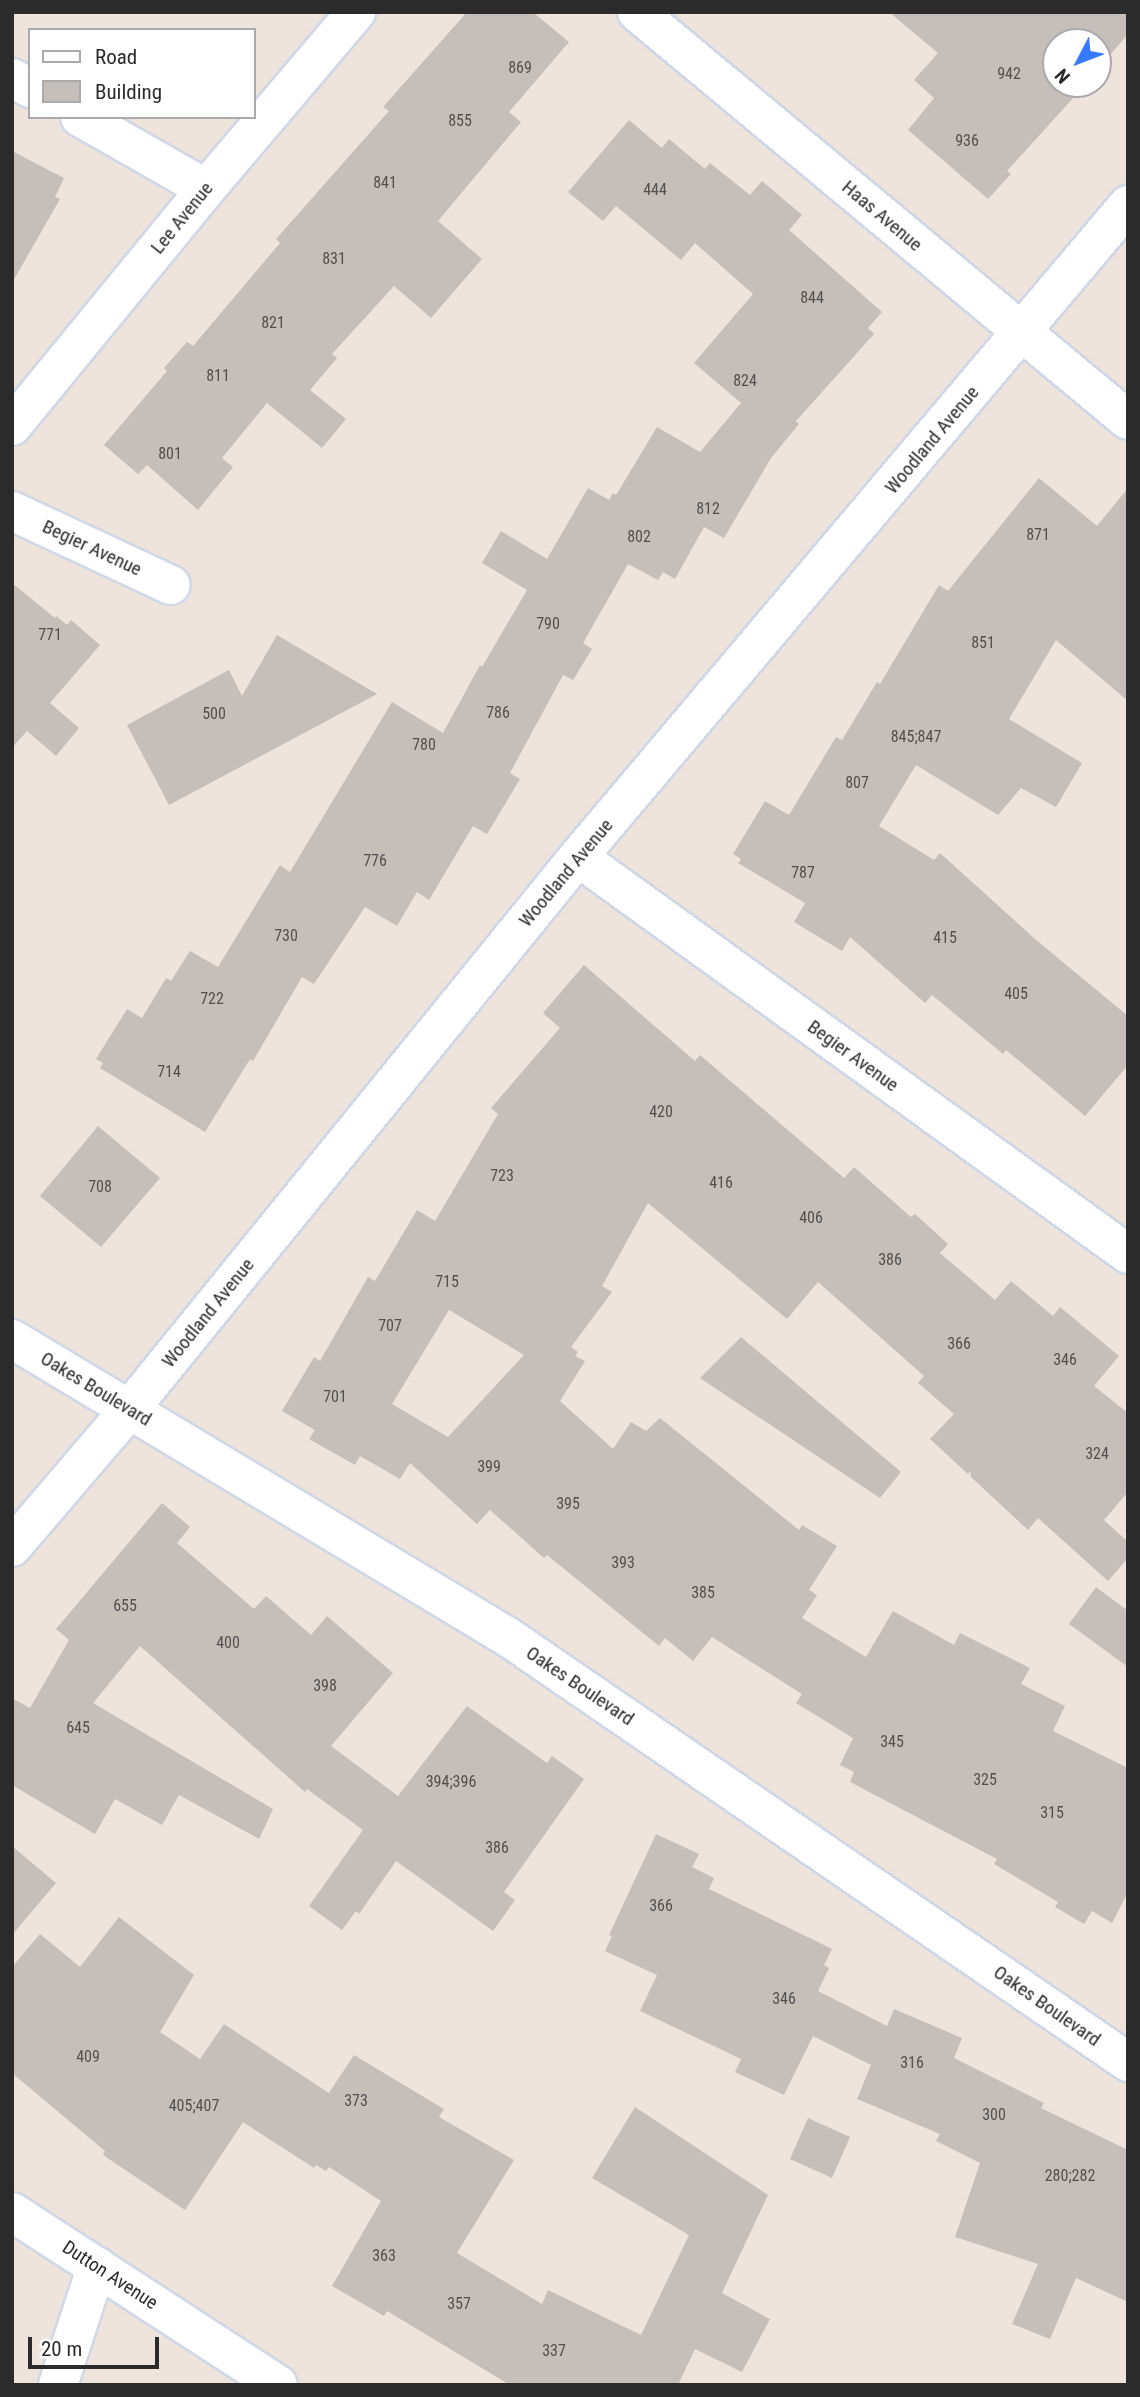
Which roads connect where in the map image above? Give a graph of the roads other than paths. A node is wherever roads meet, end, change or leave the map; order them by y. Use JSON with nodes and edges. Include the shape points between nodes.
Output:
{"nodes":[{"id":1,"x":356,"y":12,"type":"edge"},
{"id":2,"x":637,"y":12,"type":"edge"},
{"id":3,"x":12,"y":78,"type":"edge"},
{"id":4,"x":28,"y":87,"type":"edge"},
{"id":5,"x":83,"y":119,"type":"edge"},
{"id":6,"x":205,"y":189,"type":"junction"},
{"id":7,"x":1128,"y":205,"type":"edge"},
{"id":8,"x":1023,"y":333,"type":"junction"},
{"id":9,"x":1128,"y":420,"type":"edge"},
{"id":10,"x":12,"y":426,"type":"edge"},
{"id":11,"x":12,"y":510,"type":"edge"},
{"id":12,"x":171,"y":585,"type":"dead end"},
{"id":13,"x":578,"y":857,"type":"junction"},
{"id":14,"x":1128,"y":1254,"type":"edge"},
{"id":15,"x":12,"y":1339,"type":"edge"},
{"id":16,"x":130,"y":1410,"type":"junction"},
{"id":17,"x":12,"y":1547,"type":"edge"},
{"id":18,"x":1128,"y":2062,"type":"edge"},
{"id":19,"x":12,"y":2212,"type":"edge"},
{"id":20,"x":97,"y":2266,"type":"junction"},
{"id":21,"x":58,"y":2385,"type":"edge"},
{"id":22,"x":278,"y":2385,"type":"edge"}],
"edges":[{"from":1,"to":6,"type":"street","name":"Lee Avenue"},
{"from":2,"to":8,"type":"street","name":"Haas Avenue"},
{"from":3,"to":4,"type":"street"},
{"from":5,"to":6,"type":"street"},
{"from":6,"to":10,"type":"street","name":"Lee Avenue"},
{"from":7,"to":8,"type":"street","name":"Woodland Avenue"},
{"from":8,"to":9,"type":"street","name":"Haas Avenue"},
{"from":8,"to":13,"type":"street","name":"Woodland Avenue"},
{"from":11,"to":12,"type":"street","name":"Begier Avenue"},
{"from":13,"to":14,"type":"street","name":"Begier Avenue"},
{"from":13,"to":16,"type":"street","name":"Woodland Avenue"},
{"from":15,"to":16,"type":"street","name":"Oakes Boulevard"},
{"from":16,"to":17,"type":"street","name":"Woodland Avenue"},
{"from":16,"to":18,"type":"street","name":"Oakes Boulevard","via":[[508,1637]]},
{"from":19,"to":20,"type":"street","name":"Dutton Avenue"},
{"from":20,"to":21,"type":"street"},
{"from":20,"to":22,"type":"street","name":"Dutton Avenue"}]}
